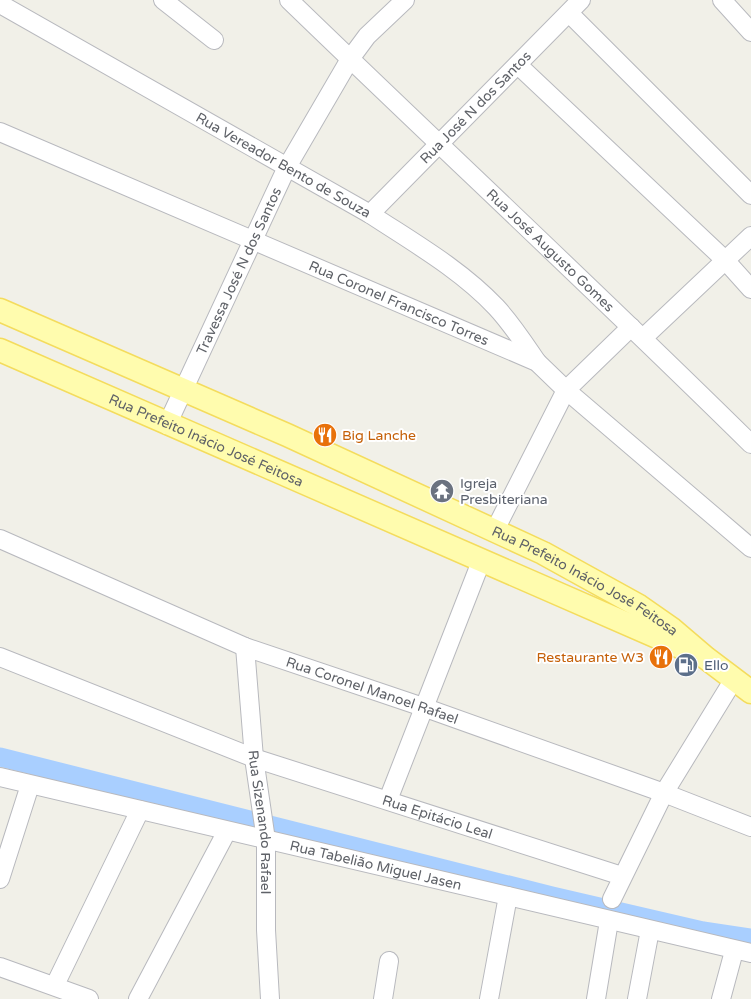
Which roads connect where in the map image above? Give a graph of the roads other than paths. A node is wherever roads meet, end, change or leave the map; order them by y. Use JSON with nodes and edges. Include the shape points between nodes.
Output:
{"nodes":[{"id":1,"x":163,"y":0,"type":"edge"},
{"id":2,"x":289,"y":0,"type":"edge"},
{"id":3,"x":405,"y":0,"type":"edge"},
{"id":4,"x":722,"y":0,"type":"edge"},
{"id":5,"x":0,"y":4,"type":"edge"},
{"id":6,"x":575,"y":6,"type":"edge"},
{"id":7,"x":751,"y":32,"type":"edge"},
{"id":8,"x":214,"y":40,"type":"dead end"},
{"id":9,"x":350,"y":59,"type":"junction"},
{"id":10,"x":518,"y":65,"type":"junction"},
{"id":11,"x":0,"y":132,"type":"edge"},
{"id":12,"x":438,"y":145,"type":"junction"},
{"id":13,"x":287,"y":167,"type":"junction"},
{"id":14,"x":751,"y":195,"type":"edge"},
{"id":15,"x":370,"y":214,"type":"junction"},
{"id":16,"x":751,"y":236,"type":"edge"},
{"id":17,"x":251,"y":242,"type":"junction"},
{"id":18,"x":725,"y":260,"type":"junction"},
{"id":19,"x":751,"y":289,"type":"edge"},
{"id":20,"x":0,"y":310,"type":"edge"},
{"id":21,"x":637,"y":333,"type":"junction"},
{"id":22,"x":0,"y":350,"type":"edge"},
{"id":23,"x":93,"y":350,"type":"junction"},
{"id":24,"x":538,"y":362,"type":"junction"},
{"id":25,"x":78,"y":386,"type":"junction"},
{"id":26,"x":183,"y":389,"type":"junction"},
{"id":27,"x":566,"y":390,"type":"junction"},
{"id":28,"x":167,"y":425,"type":"junction"},
{"id":29,"x":287,"y":435,"type":"junction"},
{"id":30,"x":751,"y":444,"type":"edge"},
{"id":31,"x":273,"y":470,"type":"junction"},
{"id":32,"x":384,"y":479,"type":"junction"},
{"id":33,"x":369,"y":511,"type":"junction"},
{"id":34,"x":495,"y":530,"type":"junction"},
{"id":35,"x":0,"y":539,"type":"edge"},
{"id":36,"x":751,"y":548,"type":"edge"},
{"id":37,"x":482,"y":559,"type":"junction"},
{"id":38,"x":245,"y":647,"type":"junction"},
{"id":39,"x":0,"y":656,"type":"edge"},
{"id":40,"x":706,"y":658,"type":"junction"},
{"id":41,"x":743,"y":686,"type":"edge"},
{"id":42,"x":423,"y":707,"type":"junction"},
{"id":43,"x":254,"y":758,"type":"junction"},
{"id":44,"x":0,"y":777,"type":"edge"},
{"id":45,"x":30,"y":785,"type":"junction"},
{"id":46,"x":664,"y":793,"type":"junction"},
{"id":47,"x":388,"y":800,"type":"junction"},
{"id":48,"x":140,"y":810,"type":"junction"},
{"id":49,"x":751,"y":827,"type":"edge"},
{"id":50,"x":227,"y":831,"type":"junction"},
{"id":51,"x":266,"y":840,"type":"junction"},
{"id":52,"x":622,"y":876,"type":"junction"},
{"id":53,"x":0,"y":879,"type":"edge"},
{"id":54,"x":508,"y":896,"type":"junction"},
{"id":55,"x":612,"y":899,"type":"dead end"},
{"id":56,"x":609,"y":921,"type":"junction"},
{"id":57,"x":650,"y":930,"type":"junction"},
{"id":58,"x":742,"y":952,"type":"edge"},
{"id":59,"x":388,"y":961,"type":"dead end"},
{"id":60,"x":0,"y":967,"type":"edge"},
{"id":61,"x":55,"y":985,"type":"junction"},
{"id":62,"x":89,"y":999,"type":"edge"},
{"id":63,"x":138,"y":999,"type":"edge"},
{"id":64,"x":270,"y":999,"type":"edge"},
{"id":65,"x":383,"y":999,"type":"edge"},
{"id":66,"x":490,"y":999,"type":"edge"},
{"id":67,"x":596,"y":999,"type":"edge"},
{"id":68,"x":637,"y":999,"type":"edge"},
{"id":69,"x":721,"y":999,"type":"edge"}],
"edges":[{"from":1,"to":8,"type":"street"},
{"from":2,"to":9,"type":"street","name":"Rua José Augusto Gomes"},
{"from":3,"to":9,"type":"street","name":"Travessa José N dos Santos","via":[[367,36]]},
{"from":4,"to":7,"type":"street"},
{"from":5,"to":13,"type":"street","name":"Rua Vereador Bento de Souza"},
{"from":6,"to":10,"type":"street","name":"Rua José N dos Santos"},
{"from":6,"to":14,"type":"street"},
{"from":9,"to":12,"type":"street","name":"Rua José Augusto Gomes"},
{"from":9,"to":13,"type":"street","name":"Travessa José N dos Santos"},
{"from":10,"to":12,"type":"street","name":"Rua José N dos Santos"},
{"from":10,"to":18,"type":"street"},
{"from":11,"to":17,"type":"street","name":"Rua Coronel Francisco Torres"},
{"from":12,"to":15,"type":"street","name":"Rua José N dos Santos"},
{"from":12,"to":21,"type":"street","name":"Rua José Augusto Gomes"},
{"from":13,"to":15,"type":"street","name":"Rua Vereador Bento de Souza"},
{"from":13,"to":17,"type":"street","name":"Travessa José N dos Santos"},
{"from":15,"to":24,"type":"street","name":"Rua Vereador Bento de Souza","via":[[458,272],[480,291],[507,320]]},
{"from":16,"to":18,"type":"street"},
{"from":17,"to":24,"type":"street","name":"Rua Coronel Francisco Torres"},
{"from":17,"to":26,"type":"street","name":"Travessa José N dos Santos"},
{"from":18,"to":19,"type":"street"},
{"from":18,"to":21,"type":"street"},
{"from":20,"to":23,"type":"main road","name":"Rua Prefeito Inácio José Feitosa"},
{"from":21,"to":27,"type":"street"},
{"from":21,"to":30,"type":"street","name":"Rua José Augusto Gomes"},
{"from":22,"to":25,"type":"main road","name":"Rua Prefeito Inácio José Feitosa"},
{"from":23,"to":25,"type":"main road"},
{"from":23,"to":26,"type":"main road","name":"Rua Prefeito Inácio José Feitosa"},
{"from":24,"to":27,"type":"street","name":"Rua Coronel Francisco Torres"},
{"from":25,"to":28,"type":"main road","name":"Rua Prefeito Inácio José Feitosa"},
{"from":26,"to":28,"type":"street","name":"Travessa José N dos Santos"},
{"from":26,"to":29,"type":"main road","name":"Rua Prefeito Inácio José Feitosa"},
{"from":27,"to":34,"type":"street"},
{"from":27,"to":36,"type":"street","name":"Rua Coronel Francisco Torres"},
{"from":28,"to":31,"type":"main road","name":"Rua Prefeito Inácio José Feitosa"},
{"from":29,"to":31,"type":"main road"},
{"from":29,"to":32,"type":"main road","name":"Rua Prefeito Inácio José Feitosa"},
{"from":31,"to":33,"type":"main road","name":"Rua Prefeito Inácio José Feitosa"},
{"from":32,"to":33,"type":"main road"},
{"from":32,"to":34,"type":"main road","name":"Rua Prefeito Inácio José Feitosa"},
{"from":33,"to":37,"type":"main road","name":"Rua Prefeito Inácio José Feitosa"},
{"from":34,"to":40,"type":"main road","name":"Rua Prefeito Inácio José Feitosa","via":[[639,606]]},
{"from":35,"to":38,"type":"street","name":"Rua Coronel Manoel Rafael"},
{"from":37,"to":40,"type":"main road","name":"Rua Prefeito Inácio José Feitosa"},
{"from":37,"to":42,"type":"street"},
{"from":38,"to":42,"type":"street","name":"Rua Coronel Manoel Rafael"},
{"from":38,"to":43,"type":"street","name":"Rua Sizenando Rafael"},
{"from":39,"to":43,"type":"street","name":"Rua Epitácio Leal"},
{"from":40,"to":41,"type":"main road"},
{"from":41,"to":46,"type":"street"},
{"from":42,"to":46,"type":"street","name":"Rua Coronel Manoel Rafael"},
{"from":42,"to":47,"type":"street"},
{"from":43,"to":47,"type":"street","name":"Rua Epitácio Leal"},
{"from":43,"to":51,"type":"street","name":"Rua Sizenando Rafael"},
{"from":44,"to":45,"type":"street","name":"Rua Tabelião Miguel Jasen"},
{"from":45,"to":48,"type":"street","name":"Rua Tabelião Miguel Jasen"},
{"from":45,"to":53,"type":"street"},
{"from":46,"to":49,"type":"street","name":"Rua Coronel Manoel Rafael"},
{"from":46,"to":52,"type":"street"},
{"from":47,"to":52,"type":"street","name":"Rua Epitácio Leal"},
{"from":48,"to":50,"type":"street","name":"Rua Tabelião Miguel Jasen"},
{"from":48,"to":61,"type":"street"},
{"from":50,"to":51,"type":"street","name":"Rua Tabelião Miguel Jasen"},
{"from":50,"to":63,"type":"street"},
{"from":51,"to":54,"type":"street","name":"Rua Tabelião Miguel Jasen"},
{"from":51,"to":64,"type":"street","name":"Rua Sizenando Rafael"},
{"from":52,"to":55,"type":"street"},
{"from":54,"to":56,"type":"street","name":"Rua Tabelião Miguel Jasen"},
{"from":54,"to":66,"type":"street"},
{"from":56,"to":57,"type":"street","name":"Rua Tabelião Miguel Jasen"},
{"from":56,"to":67,"type":"street"},
{"from":57,"to":58,"type":"street","name":"Rua Tabelião Miguel Jasen"},
{"from":57,"to":68,"type":"street"},
{"from":58,"to":69,"type":"street"},
{"from":59,"to":65,"type":"street"},
{"from":60,"to":61,"type":"street"},
{"from":61,"to":62,"type":"street"}]}
